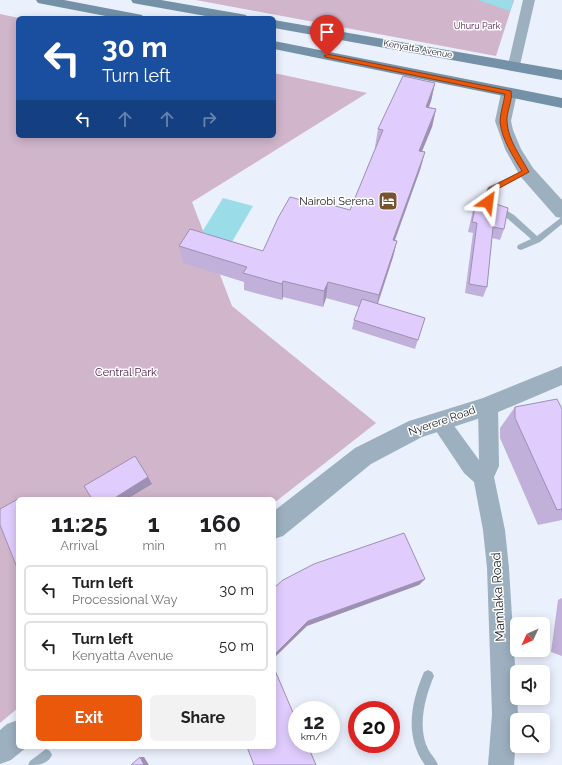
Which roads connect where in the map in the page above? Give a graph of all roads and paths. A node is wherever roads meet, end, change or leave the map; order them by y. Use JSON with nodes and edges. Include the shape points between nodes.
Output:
{"nodes":[{"id":1,"x":44,"y":0,"type":"edge"},
{"id":2,"x":138,"y":0,"type":"edge"},
{"id":3,"x":529,"y":0,"type":"edge"},
{"id":4,"x":127,"y":16,"type":"edge"},
{"id":5,"x":230,"y":16,"type":"edge"},
{"id":6,"x":276,"y":24,"type":"edge"},
{"id":7,"x":292,"y":27,"type":"junction"},
{"id":8,"x":277,"y":46,"type":"edge"},
{"id":9,"x":514,"y":66,"type":"junction"},
{"id":10,"x":562,"y":75,"type":"edge"},
{"id":11,"x":509,"y":93,"type":"junction"},
{"id":12,"x":562,"y":103,"type":"edge"},
{"id":13,"x":526,"y":172,"type":"junction"},
{"id":14,"x":562,"y":212,"type":"edge"},
{"id":15,"x":562,"y":220,"type":"edge"},
{"id":16,"x":537,"y":240,"type":"junction"},
{"id":17,"x":521,"y":247,"type":"dead end"},
{"id":18,"x":562,"y":375,"type":"edge"},
{"id":19,"x":488,"y":406,"type":"junction"},
{"id":20,"x":440,"y":422,"type":"junction"},
{"id":21,"x":484,"y":477,"type":"junction"},
{"id":22,"x":276,"y":525,"type":"edge"},
{"id":23,"x":428,"y":676,"type":"dead end"},
{"id":24,"x":16,"y":737,"type":"edge"},
{"id":25,"x":0,"y":749,"type":"edge"},
{"id":26,"x":46,"y":755,"type":"dead end"},
{"id":27,"x":34,"y":765,"type":"edge"},
{"id":28,"x":432,"y":765,"type":"edge"},
{"id":29,"x":501,"y":765,"type":"edge"}],
"edges":[{"from":1,"to":4,"type":"main road"},
{"from":2,"to":5,"type":"main road"},
{"from":3,"to":9,"type":"street"},
{"from":6,"to":7,"type":"main road","name":"Kenyatta Avenue"},
{"from":7,"to":8,"type":"main road"},
{"from":7,"to":9,"type":"main road","name":"Kenyatta Avenue"},
{"from":8,"to":11,"type":"main road"},
{"from":9,"to":10,"type":"main road","name":"Kenyatta Avenue"},
{"from":11,"to":12,"type":"main road"},
{"from":11,"to":13,"type":"street","via":[[504,120],[505,130]]},
{"from":13,"to":14,"type":"street"},
{"from":13,"to":16,"type":"lane","via":[[491,190],[487,197],[492,205],[512,217]]},
{"from":15,"to":16,"type":"lane"},
{"from":16,"to":17,"type":"lane"},
{"from":18,"to":19,"type":"street","name":"Nyerere Road"},
{"from":19,"to":20,"type":"street","name":"Nyerere Road"},
{"from":19,"to":21,"type":"street","name":"Mamlaka Road","via":[[489,466]]},
{"from":20,"to":21,"type":"street","via":[[471,466]]},
{"from":20,"to":22,"type":"street","name":"Nyerere Road","via":[[417,428],[363,456]]},
{"from":21,"to":29,"type":"street","name":"Mamlaka Road","via":[[498,568],[505,714]]},
{"from":23,"to":28,"type":"lane","via":[[421,691],[418,733],[422,750]]},
{"from":24,"to":25,"type":"street"},
{"from":26,"to":27,"type":"lane"}]}
